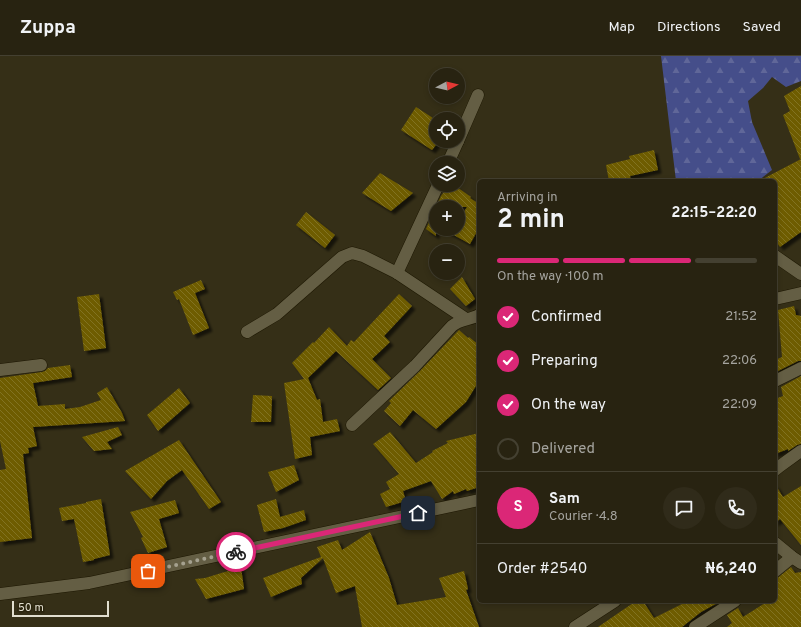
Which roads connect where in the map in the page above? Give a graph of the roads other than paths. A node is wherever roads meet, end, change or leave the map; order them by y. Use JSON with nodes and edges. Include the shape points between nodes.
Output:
{"nodes":[{"id":1,"x":478,"y":95,"type":"dead end"},
{"id":2,"x":465,"y":125,"type":"edge"},
{"id":3,"x":435,"y":192,"type":"edge"},
{"id":4,"x":777,"y":257,"type":"edge"},
{"id":5,"x":397,"y":273,"type":"junction"},
{"id":6,"x":801,"y":274,"type":"edge"},
{"id":7,"x":801,"y":293,"type":"edge"},
{"id":8,"x":777,"y":299,"type":"edge"},
{"id":9,"x":477,"y":316,"type":"edge"},
{"id":10,"x":466,"y":319,"type":"junction"},
{"id":11,"x":247,"y":332,"type":"dead end"},
{"id":12,"x":41,"y":365,"type":"dead end"},
{"id":13,"x":801,"y":368,"type":"edge"},
{"id":14,"x":0,"y":370,"type":"edge"},
{"id":15,"x":777,"y":380,"type":"edge"},
{"id":16,"x":352,"y":425,"type":"dead end"},
{"id":17,"x":801,"y":450,"type":"edge"},
{"id":18,"x":777,"y":468,"type":"edge"},
{"id":19,"x":477,"y":500,"type":"edge"},
{"id":20,"x":777,"y":545,"type":"edge"},
{"id":21,"x":796,"y":560,"type":"edge"},
{"id":22,"x":777,"y":570,"type":"edge"},
{"id":23,"x":0,"y":594,"type":"edge"},
{"id":24,"x":612,"y":603,"type":"edge"},
{"id":25,"x":731,"y":603,"type":"edge"},
{"id":26,"x":575,"y":627,"type":"edge"},
{"id":27,"x":695,"y":627,"type":"edge"}],
"edges":[{"from":1,"to":2,"type":"street"},
{"from":3,"to":5,"type":"street"},
{"from":4,"to":6,"type":"street"},
{"from":5,"to":10,"type":"street"},
{"from":5,"to":11,"type":"street","via":[[352,253],[342,258],[277,314]]},
{"from":7,"to":8,"type":"street"},
{"from":9,"to":10,"type":"street"},
{"from":10,"to":16,"type":"street","via":[[452,326],[415,366]]},
{"from":12,"to":14,"type":"street"},
{"from":13,"to":15,"type":"street"},
{"from":17,"to":18,"type":"street"},
{"from":19,"to":23,"type":"street","via":[[89,583]]},
{"from":20,"to":21,"type":"street"},
{"from":21,"to":22,"type":"street"},
{"from":24,"to":26,"type":"street"},
{"from":25,"to":27,"type":"street"}]}
